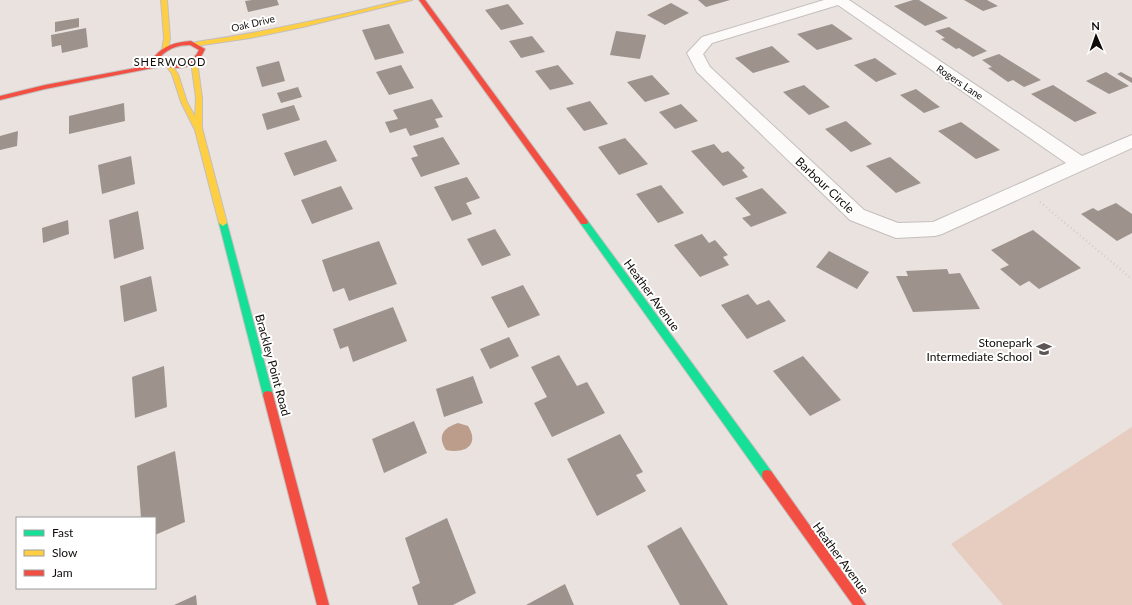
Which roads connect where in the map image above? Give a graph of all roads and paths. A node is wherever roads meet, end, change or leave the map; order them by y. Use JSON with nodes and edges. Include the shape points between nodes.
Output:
{"nodes":[{"id":1,"x":409,"y":0,"type":"edge"},
{"id":2,"x":422,"y":0,"type":"edge"},
{"id":3,"x":839,"y":0,"type":"edge"},
{"id":4,"x":168,"y":2,"type":"edge"},
{"id":5,"x":315,"y":23,"type":"junction"},
{"id":6,"x":183,"y":34,"type":"dead end"},
{"id":7,"x":194,"y":44,"type":"junction"},
{"id":8,"x":163,"y":52,"type":"junction"},
{"id":9,"x":198,"y":59,"type":"junction"},
{"id":10,"x":165,"y":66,"type":"junction"},
{"id":11,"x":45,"y":87,"type":"junction"},
{"id":12,"x":0,"y":98,"type":"edge"},
{"id":13,"x":199,"y":130,"type":"junction"},
{"id":14,"x":1132,"y":141,"type":"edge"},
{"id":15,"x":1081,"y":164,"type":"junction"},
{"id":16,"x":1024,"y":189,"type":"junction"},
{"id":17,"x":1132,"y":279,"type":"edge"},
{"id":18,"x":323,"y":605,"type":"edge"},
{"id":19,"x":860,"y":605,"type":"edge"}],
"edges":[{"from":1,"to":5,"type":"street","name":"Oak Drive"},
{"from":2,"to":19,"type":"street","name":"Heather Avenue"},
{"from":3,"to":15,"type":"street","name":"Rogers Lane"},
{"from":3,"to":16,"type":"street","name":"Barbour Circle","via":[[707,40],[695,53],[703,69],[857,215],[889,229],[935,229]]},
{"from":4,"to":8,"type":"street","via":[[163,15],[168,40]]},
{"from":5,"to":7,"type":"street","name":"Oak Drive","via":[[229,40]]},
{"from":5,"to":9,"type":"street","name":"Oak Drive","via":[[280,35],[214,51]]},
{"from":6,"to":7,"type":"street"},
{"from":7,"to":8,"type":"street","name":"Oak Drive","via":[[178,44]]},
{"from":7,"to":9,"type":"street","name":"Brackley Point Road","via":[[202,49]]},
{"from":8,"to":10,"type":"street","via":[[158,60]]},
{"from":8,"to":11,"type":"street","via":[[85,73]]},
{"from":9,"to":10,"type":"street","name":"Oak Drive","via":[[182,66]]},
{"from":9,"to":13,"type":"street","name":"Brackley Point Road","via":[[195,78],[199,98]]},
{"from":10,"to":11,"type":"street"},
{"from":10,"to":13,"type":"street","name":"Brackley Point Road","via":[[175,74],[184,102]]},
{"from":11,"to":12,"type":"street"},
{"from":13,"to":18,"type":"street","name":"Brackley Point Road"},
{"from":14,"to":15,"type":"street","name":"Barbour Circle"},
{"from":15,"to":16,"type":"street","name":"Barbour Circle"},
{"from":16,"to":17,"type":"path"}]}
